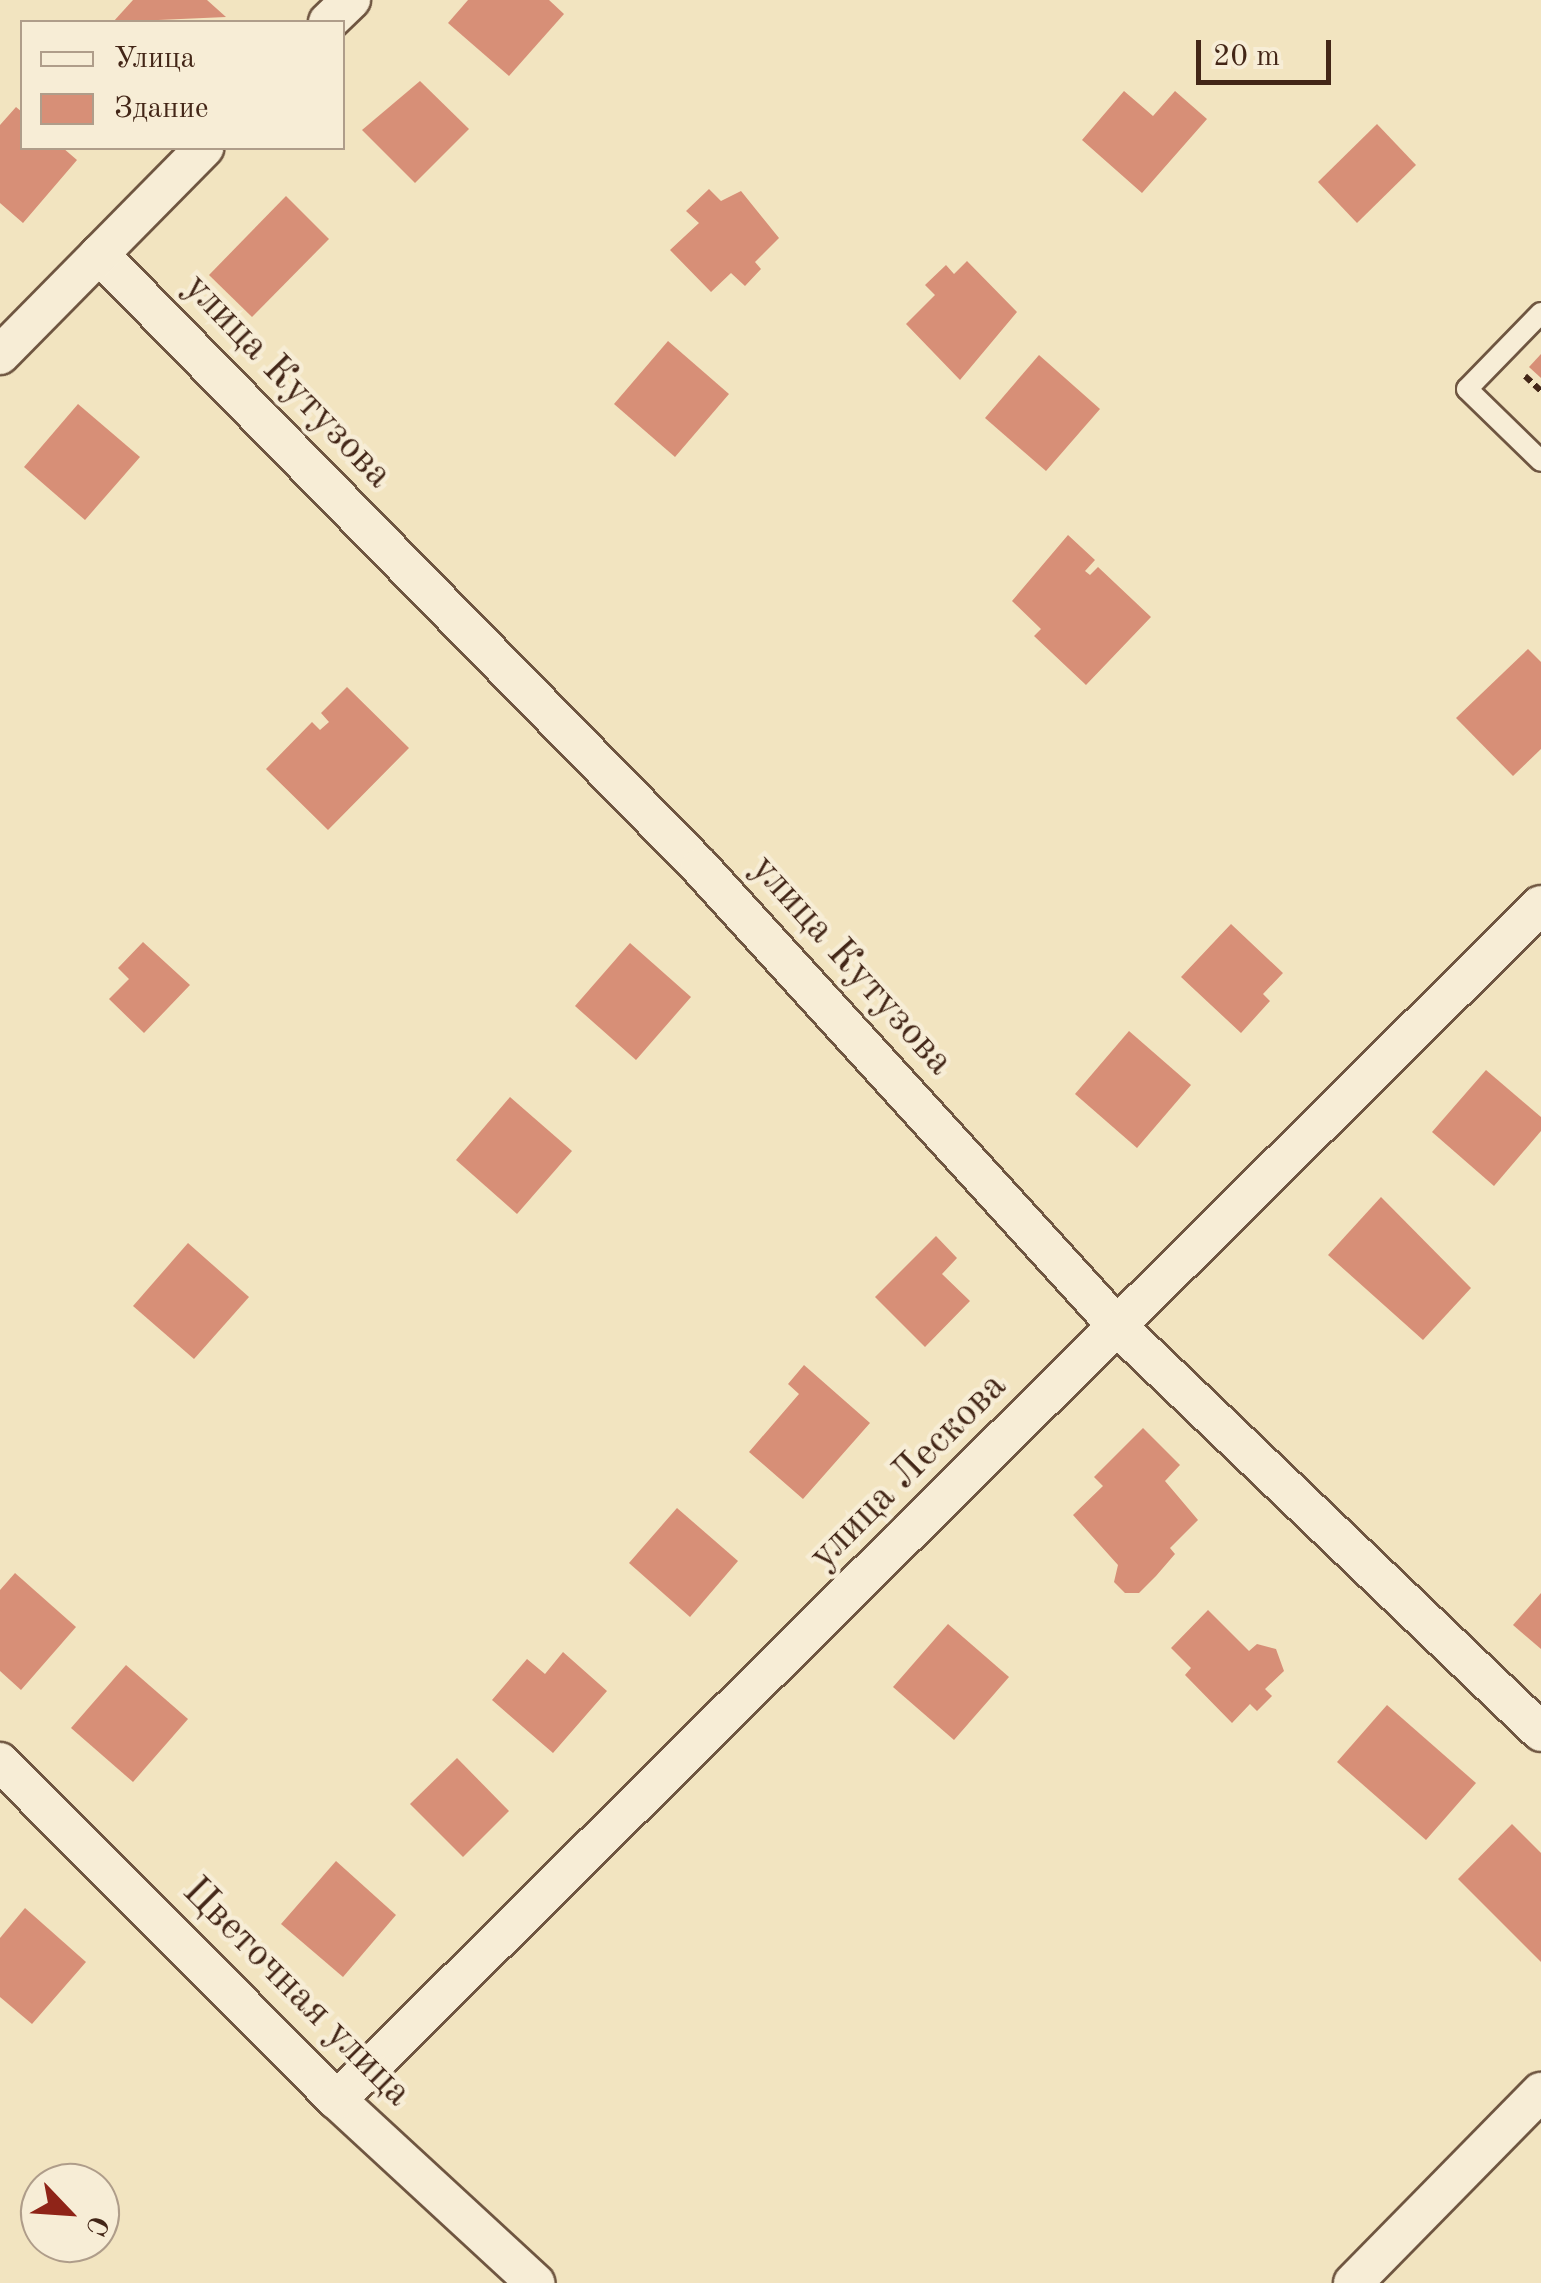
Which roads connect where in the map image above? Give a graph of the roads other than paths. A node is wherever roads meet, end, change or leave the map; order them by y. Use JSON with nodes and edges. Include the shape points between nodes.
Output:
{"nodes":[{"id":1,"x":351,"y":0,"type":"edge"},
{"id":2,"x":330,"y":20,"type":"edge"},
{"id":3,"x":202,"y":150,"type":"edge"},
{"id":4,"x":99,"y":254,"type":"junction"},
{"id":5,"x":1541,"y":313,"type":"edge"},
{"id":6,"x":0,"y":355,"type":"edge"},
{"id":7,"x":1541,"y":461,"type":"edge"},
{"id":8,"x":1541,"y":905,"type":"edge"},
{"id":9,"x":1119,"y":1328,"type":"junction"},
{"id":10,"x":1541,"y":1732,"type":"edge"},
{"id":11,"x":0,"y":1762,"type":"edge"},
{"id":12,"x":1541,"y":2092,"type":"edge"},
{"id":13,"x":336,"y":2100,"type":"junction"},
{"id":14,"x":535,"y":2283,"type":"edge"},
{"id":15,"x":1353,"y":2283,"type":"edge"}],
"edges":[{"from":1,"to":2,"type":"street"},
{"from":3,"to":4,"type":"street"},
{"from":4,"to":6,"type":"street"},
{"from":4,"to":9,"type":"street","name":"улица Кутузова","via":[[687,853]]},
{"from":5,"to":7,"type":"lane","via":[[1467,389]]},
{"from":8,"to":9,"type":"street","name":"улица Лескова"},
{"from":9,"to":10,"type":"street","name":"улица Кутузова"},
{"from":9,"to":13,"type":"street","name":"улица Лескова"},
{"from":11,"to":13,"type":"street","name":"Цветочная улица"},
{"from":12,"to":15,"type":"street"},
{"from":13,"to":14,"type":"street","name":"Цветочная улица"}]}
